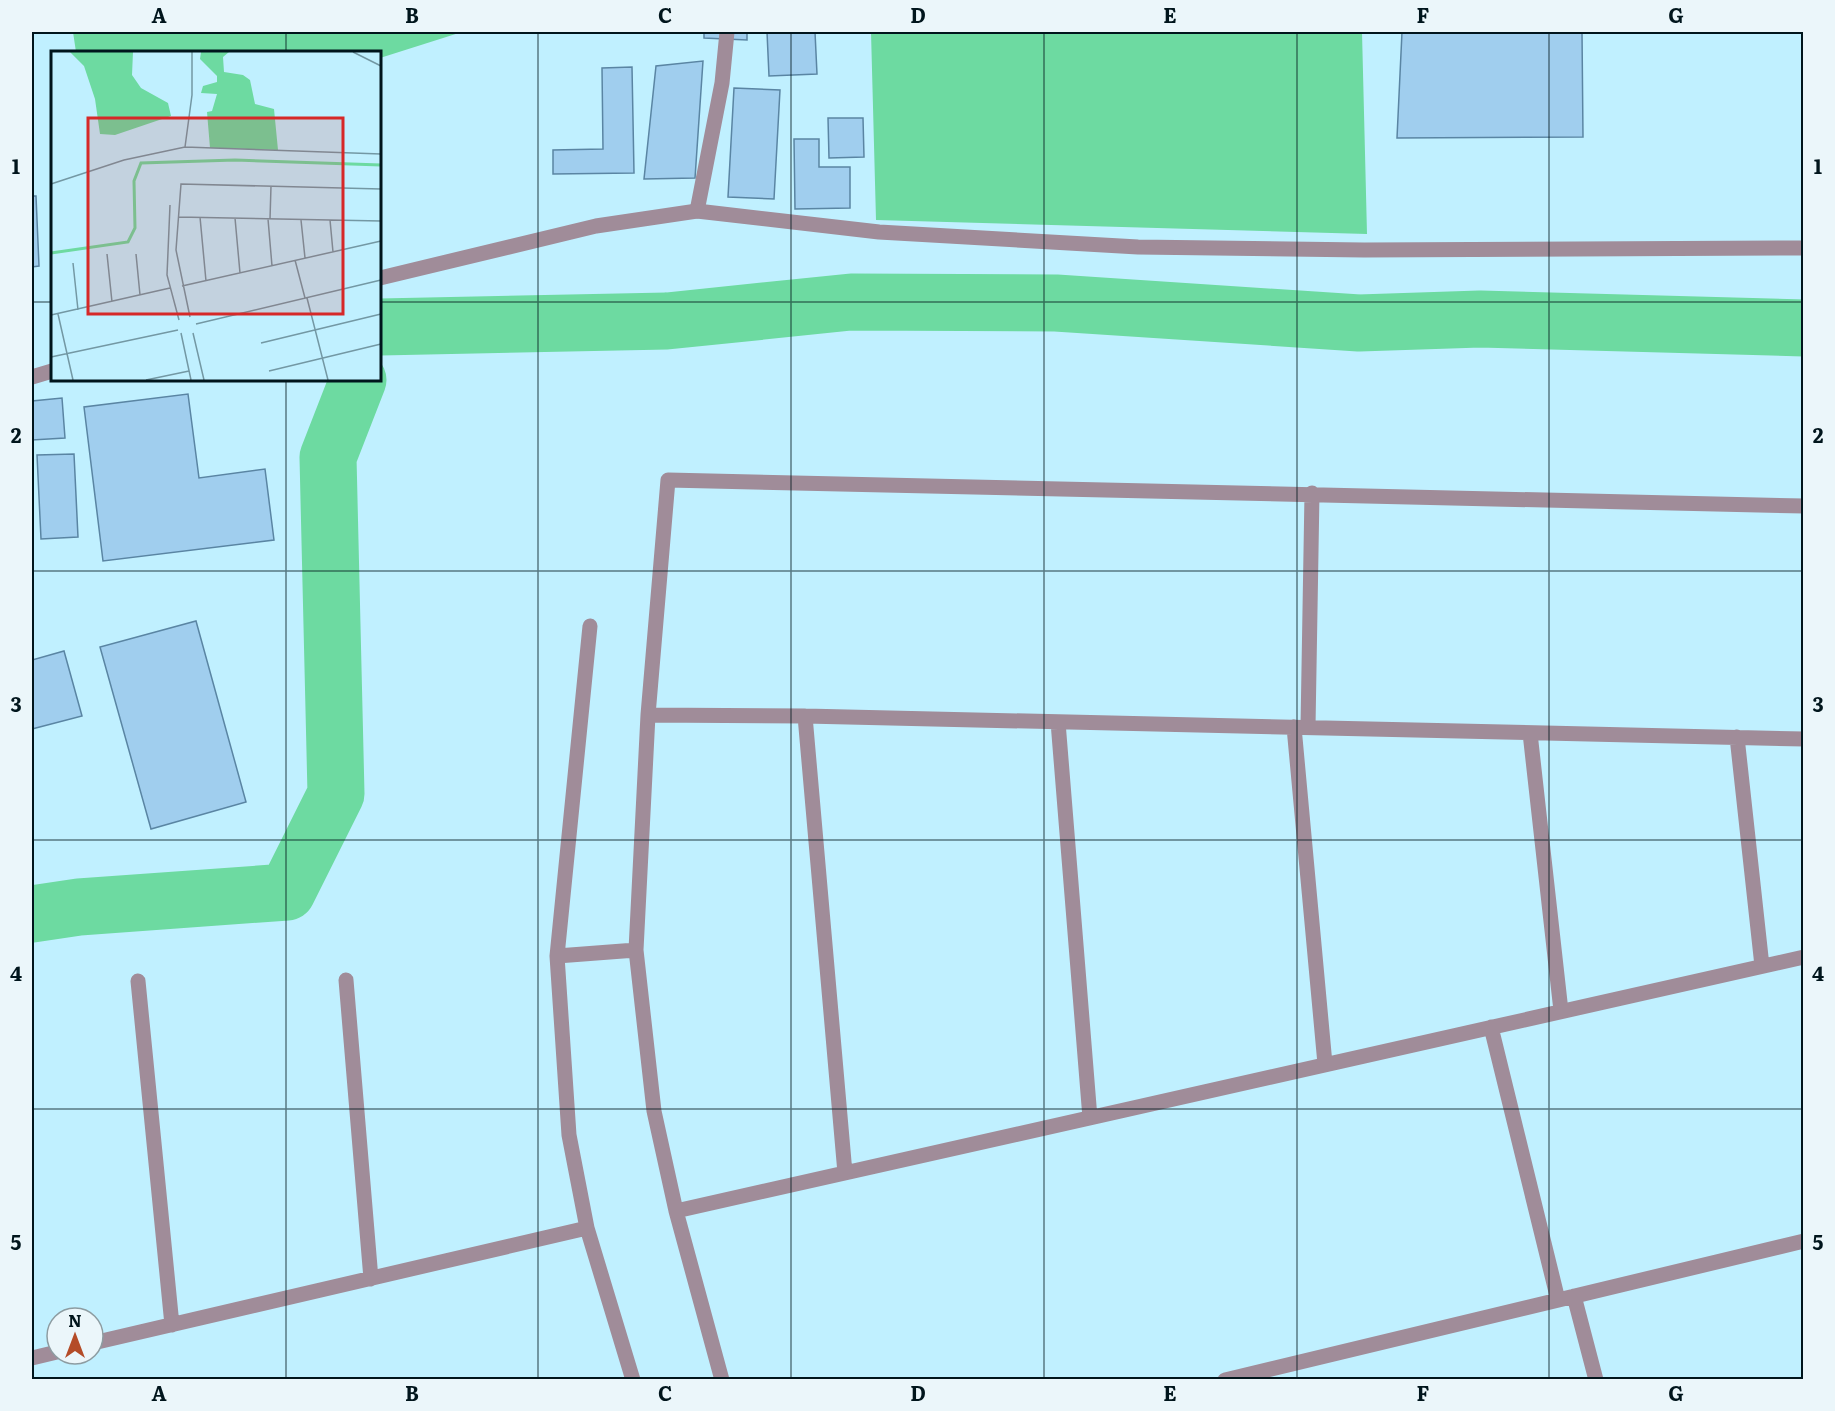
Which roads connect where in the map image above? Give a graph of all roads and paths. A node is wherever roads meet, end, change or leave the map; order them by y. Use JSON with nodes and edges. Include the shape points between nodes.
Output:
{"nodes":[{"id":1,"x":727,"y":32,"type":"edge"},
{"id":2,"x":698,"y":211,"type":"junction"},
{"id":3,"x":1803,"y":248,"type":"edge"},
{"id":4,"x":381,"y":278,"type":"edge"},
{"id":5,"x":51,"y":371,"type":"edge"},
{"id":6,"x":32,"y":377,"type":"edge"},
{"id":7,"x":1312,"y":494,"type":"junction"},
{"id":8,"x":1803,"y":506,"type":"edge"},
{"id":9,"x":590,"y":626,"type":"dead end"},
{"id":10,"x":648,"y":715,"type":"junction"},
{"id":11,"x":805,"y":716,"type":"junction"},
{"id":12,"x":1058,"y":722,"type":"junction"},
{"id":13,"x":1301,"y":727,"type":"junction"},
{"id":14,"x":1530,"y":733,"type":"junction"},
{"id":15,"x":1737,"y":737,"type":"junction"},
{"id":16,"x":1803,"y":739,"type":"edge"},
{"id":17,"x":636,"y":950,"type":"junction"},
{"id":18,"x":557,"y":956,"type":"junction"},
{"id":19,"x":1803,"y":957,"type":"edge"},
{"id":20,"x":1762,"y":966,"type":"junction"},
{"id":21,"x":346,"y":980,"type":"dead end"},
{"id":22,"x":138,"y":981,"type":"dead end"},
{"id":23,"x":1561,"y":1011,"type":"junction"},
{"id":24,"x":1491,"y":1027,"type":"junction"},
{"id":25,"x":1325,"y":1064,"type":"junction"},
{"id":26,"x":1089,"y":1118,"type":"junction"},
{"id":27,"x":845,"y":1173,"type":"junction"},
{"id":28,"x":676,"y":1211,"type":"junction"},
{"id":29,"x":587,"y":1228,"type":"junction"},
{"id":30,"x":1803,"y":1241,"type":"edge"},
{"id":31,"x":371,"y":1279,"type":"junction"},
{"id":32,"x":1574,"y":1296,"type":"junction"},
{"id":33,"x":1558,"y":1300,"type":"junction"},
{"id":34,"x":172,"y":1325,"type":"junction"},
{"id":35,"x":105,"y":1340,"type":"edge"},
{"id":36,"x":633,"y":1380,"type":"edge"},
{"id":37,"x":722,"y":1380,"type":"edge"},
{"id":38,"x":1225,"y":1380,"type":"edge"},
{"id":39,"x":1596,"y":1380,"type":"edge"}],
"edges":[{"from":1,"to":2,"type":"street","via":[[722,82]]},
{"from":2,"to":3,"type":"street","via":[[879,232],[1138,247]]},
{"from":2,"to":4,"type":"street","via":[[596,226]]},
{"from":5,"to":6,"type":"street"},
{"from":7,"to":8,"type":"street"},
{"from":7,"to":10,"type":"street","via":[[668,480]]},
{"from":7,"to":13,"type":"street"},
{"from":9,"to":18,"type":"street"},
{"from":10,"to":11,"type":"street"},
{"from":10,"to":17,"type":"street"},
{"from":11,"to":12,"type":"street"},
{"from":11,"to":27,"type":"street"},
{"from":12,"to":13,"type":"street"},
{"from":12,"to":26,"type":"street"},
{"from":13,"to":14,"type":"street"},
{"from":13,"to":25,"type":"street"},
{"from":14,"to":15,"type":"street"},
{"from":14,"to":23,"type":"street"},
{"from":15,"to":16,"type":"street"},
{"from":15,"to":20,"type":"street"},
{"from":17,"to":18,"type":"street"},
{"from":17,"to":28,"type":"street","via":[[654,1112]]},
{"from":18,"to":29,"type":"street","via":[[569,1135]]},
{"from":19,"to":20,"type":"street"},
{"from":20,"to":23,"type":"street"},
{"from":21,"to":31,"type":"street"},
{"from":22,"to":34,"type":"street"},
{"from":23,"to":24,"type":"street"},
{"from":24,"to":25,"type":"street"},
{"from":24,"to":33,"type":"street"},
{"from":25,"to":26,"type":"street"},
{"from":26,"to":27,"type":"street"},
{"from":27,"to":28,"type":"street"},
{"from":28,"to":37,"type":"street"},
{"from":29,"to":31,"type":"street"},
{"from":29,"to":36,"type":"street"},
{"from":30,"to":32,"type":"street"},
{"from":31,"to":34,"type":"street"},
{"from":32,"to":33,"type":"street"},
{"from":32,"to":39,"type":"street"},
{"from":33,"to":38,"type":"street"},
{"from":34,"to":35,"type":"street"}]}
